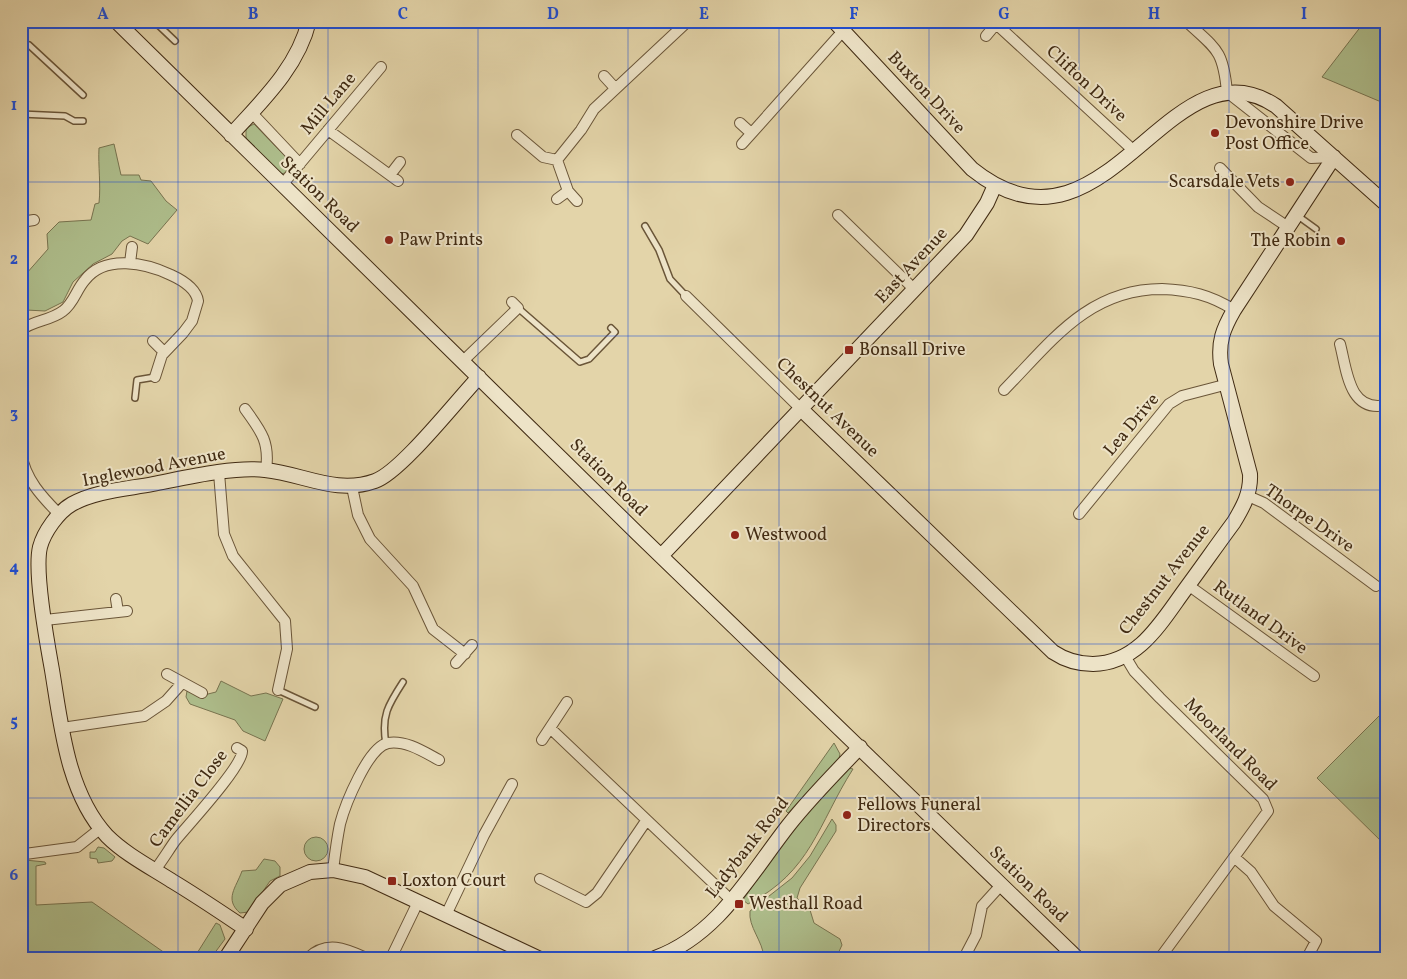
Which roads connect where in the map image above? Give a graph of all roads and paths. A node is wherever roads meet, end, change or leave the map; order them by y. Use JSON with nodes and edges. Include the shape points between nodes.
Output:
{"nodes":[{"id":1,"x":116,"y":21,"type":"edge"},
{"id":2,"x":154,"y":21,"type":"edge"},
{"id":3,"x":309,"y":21,"type":"edge"},
{"id":4,"x":688,"y":21,"type":"edge"},
{"id":5,"x":1186,"y":21,"type":"edge"},
{"id":6,"x":995,"y":23,"type":"edge"},
{"id":7,"x":838,"y":26,"type":"edge"},
{"id":8,"x":986,"y":36,"type":"dead end"},
{"id":9,"x":175,"y":42,"type":"dead end"},
{"id":10,"x":21,"y":43,"type":"edge"},
{"id":11,"x":381,"y":67,"type":"dead end"},
{"id":12,"x":604,"y":76,"type":"dead end"},
{"id":13,"x":615,"y":88,"type":"junction"},
{"id":14,"x":1227,"y":92,"type":"junction"},
{"id":15,"x":83,"y":95,"type":"dead end"},
{"id":16,"x":251,"y":112,"type":"junction"},
{"id":17,"x":21,"y":114,"type":"edge"},
{"id":18,"x":83,"y":121,"type":"dead end"},
{"id":19,"x":740,"y":124,"type":"dead end"},
{"id":20,"x":328,"y":130,"type":"junction"},
{"id":21,"x":751,"y":133,"type":"junction"},
{"id":22,"x":231,"y":135,"type":"junction"},
{"id":23,"x":517,"y":135,"type":"dead end"},
{"id":24,"x":742,"y":144,"type":"dead end"},
{"id":25,"x":1134,"y":151,"type":"junction"},
{"id":26,"x":1334,"y":158,"type":"junction"},
{"id":27,"x":557,"y":160,"type":"junction"},
{"id":28,"x":400,"y":162,"type":"dead end"},
{"id":29,"x":300,"y":164,"type":"junction"},
{"id":30,"x":1220,"y":168,"type":"dead end"},
{"id":31,"x":282,"y":185,"type":"junction"},
{"id":32,"x":995,"y":185,"type":"junction"},
{"id":33,"x":568,"y":191,"type":"junction"},
{"id":34,"x":556,"y":199,"type":"dead end"},
{"id":35,"x":577,"y":201,"type":"dead end"},
{"id":36,"x":1386,"y":204,"type":"edge"},
{"id":37,"x":1297,"y":214,"type":"junction"},
{"id":38,"x":838,"y":215,"type":"dead end"},
{"id":39,"x":34,"y":220,"type":"dead end"},
{"id":40,"x":21,"y":222,"type":"edge"},
{"id":41,"x":645,"y":226,"type":"dead end"},
{"id":42,"x":1288,"y":227,"type":"junction"},
{"id":43,"x":1316,"y":229,"type":"dead end"},
{"id":44,"x":132,"y":247,"type":"dead end"},
{"id":45,"x":130,"y":263,"type":"junction"},
{"id":46,"x":916,"y":290,"type":"junction"},
{"id":47,"x":686,"y":296,"type":"joint"},
{"id":48,"x":515,"y":305,"type":"joint"},
{"id":49,"x":1234,"y":310,"type":"junction"},
{"id":50,"x":611,"y":328,"type":"dead end"},
{"id":51,"x":21,"y":330,"type":"edge"},
{"id":52,"x":153,"y":341,"type":"dead end"},
{"id":53,"x":1340,"y":344,"type":"dead end"},
{"id":54,"x":164,"y":352,"type":"junction"},
{"id":55,"x":462,"y":362,"type":"junction"},
{"id":56,"x":155,"y":377,"type":"joint"},
{"id":57,"x":479,"y":377,"type":"junction"},
{"id":58,"x":1228,"y":384,"type":"junction"},
{"id":59,"x":1004,"y":390,"type":"dead end"},
{"id":60,"x":135,"y":398,"type":"dead end"},
{"id":61,"x":1386,"y":404,"type":"edge"},
{"id":62,"x":245,"y":409,"type":"dead end"},
{"id":63,"x":802,"y":410,"type":"junction"},
{"id":64,"x":21,"y":453,"type":"edge"},
{"id":65,"x":266,"y":470,"type":"junction"},
{"id":66,"x":219,"y":473,"type":"junction"},
{"id":67,"x":352,"y":487,"type":"junction"},
{"id":68,"x":1248,"y":496,"type":"junction"},
{"id":69,"x":1079,"y":514,"type":"dead end"},
{"id":70,"x":60,"y":515,"type":"junction"},
{"id":71,"x":661,"y":556,"type":"junction"},
{"id":72,"x":1188,"y":586,"type":"junction"},
{"id":73,"x":1376,"y":586,"type":"dead end"},
{"id":74,"x":116,"y":599,"type":"dead end"},
{"id":75,"x":45,"y":620,"type":"junction"},
{"id":76,"x":472,"y":645,"type":"dead end"},
{"id":77,"x":465,"y":654,"type":"junction"},
{"id":78,"x":1125,"y":656,"type":"junction"},
{"id":79,"x":456,"y":663,"type":"dead end"},
{"id":80,"x":167,"y":674,"type":"dead end"},
{"id":81,"x":1314,"y":676,"type":"dead end"},
{"id":82,"x":403,"y":682,"type":"dead end"},
{"id":83,"x":182,"y":683,"type":"junction"},
{"id":84,"x":278,"y":690,"type":"joint"},
{"id":85,"x":202,"y":693,"type":"dead end"},
{"id":86,"x":567,"y":702,"type":"dead end"},
{"id":87,"x":315,"y":707,"type":"dead end"},
{"id":88,"x":62,"y":728,"type":"junction"},
{"id":89,"x":550,"y":728,"type":"junction"},
{"id":90,"x":542,"y":740,"type":"dead end"},
{"id":91,"x":386,"y":744,"type":"junction"},
{"id":92,"x":860,"y":747,"type":"junction"},
{"id":93,"x":237,"y":748,"type":"dead end"},
{"id":94,"x":439,"y":760,"type":"dead end"},
{"id":95,"x":512,"y":784,"type":"dead end"},
{"id":96,"x":646,"y":821,"type":"junction"},
{"id":97,"x":101,"y":828,"type":"junction"},
{"id":98,"x":25,"y":854,"type":"dead end"},
{"id":99,"x":1234,"y":858,"type":"junction"},
{"id":100,"x":155,"y":870,"type":"junction"},
{"id":101,"x":333,"y":870,"type":"junction"},
{"id":102,"x":540,"y":879,"type":"dead end"},
{"id":103,"x":1001,"y":885,"type":"junction"},
{"id":104,"x":732,"y":901,"type":"junction"},
{"id":105,"x":418,"y":902,"type":"junction"},
{"id":106,"x":446,"y":915,"type":"junction"},
{"id":107,"x":246,"y":929,"type":"junction"},
{"id":108,"x":675,"y":954,"type":"edge"},
{"id":109,"x":226,"y":958,"type":"edge"},
{"id":110,"x":308,"y":958,"type":"edge"},
{"id":111,"x":366,"y":958,"type":"edge"},
{"id":112,"x":391,"y":958,"type":"edge"},
{"id":113,"x":538,"y":958,"type":"edge"},
{"id":114,"x":655,"y":958,"type":"edge"},
{"id":115,"x":964,"y":958,"type":"edge"},
{"id":116,"x":1077,"y":958,"type":"edge"},
{"id":117,"x":1160,"y":958,"type":"edge"},
{"id":118,"x":1307,"y":958,"type":"edge"}],
"edges":[{"from":1,"to":22,"type":"street","name":"Station Road"},
{"from":2,"to":9,"type":"lane"},
{"from":3,"to":16,"type":"street","via":[[305,38],[293,61]]},
{"from":4,"to":13,"type":"street"},
{"from":5,"to":14,"type":"street","via":[[1220,54]]},
{"from":6,"to":8,"type":"street"},
{"from":6,"to":25,"type":"street","name":"Clifton Drive"},
{"from":7,"to":21,"type":"street"},
{"from":7,"to":32,"type":"street","name":"Buxton Drive","via":[[972,169]]},
{"from":10,"to":15,"type":"lane","via":[[29,45]]},
{"from":11,"to":20,"type":"street","name":"Mill Lane"},
{"from":12,"to":13,"type":"street"},
{"from":13,"to":27,"type":"street","via":[[594,109]]},
{"from":14,"to":25,"type":"street","via":[[1203,98]]},
{"from":14,"to":26,"type":"street","via":[[1311,158]]},
{"from":14,"to":26,"type":"street","via":[[1249,93],[1268,100]]},
{"from":16,"to":22,"type":"street"},
{"from":16,"to":29,"type":"street"},
{"from":17,"to":18,"type":"lane","via":[[65,116]]},
{"from":19,"to":21,"type":"street"},
{"from":20,"to":28,"type":"street","via":[[394,178]]},
{"from":20,"to":29,"type":"street","name":"Mill Lane"},
{"from":21,"to":24,"type":"street"},
{"from":22,"to":31,"type":"street","name":"Station Road"},
{"from":23,"to":27,"type":"street","via":[[543,157]]},
{"from":25,"to":32,"type":"street","via":[[1091,184],[1056,196],[1024,195]]},
{"from":26,"to":36,"type":"street"},
{"from":26,"to":37,"type":"street","name":"Chestnut Avenue"},
{"from":27,"to":33,"type":"street"},
{"from":29,"to":31,"type":"street","name":"Mill Lane"},
{"from":30,"to":42,"type":"street","via":[[1258,207]]},
{"from":31,"to":55,"type":"street","name":"Station Road"},
{"from":32,"to":46,"type":"street","name":"East Avenue","via":[[966,236]]},
{"from":33,"to":34,"type":"street"},
{"from":33,"to":35,"type":"street"},
{"from":37,"to":42,"type":"street","name":"Chestnut Avenue"},
{"from":37,"to":43,"type":"lane"},
{"from":38,"to":46,"type":"street"},
{"from":39,"to":40,"type":"street"},
{"from":41,"to":47,"type":"lane","via":[[670,278]]},
{"from":42,"to":49,"type":"street","name":"Chestnut Avenue"},
{"from":44,"to":45,"type":"street"},
{"from":45,"to":51,"type":"street","via":[[114,264],[92,274],[83,282],[67,308]]},
{"from":45,"to":54,"type":"street","via":[[154,268],[174,277],[192,289],[197,297],[192,321]]},
{"from":46,"to":63,"type":"street","name":"East Avenue"},
{"from":47,"to":63,"type":"street","name":"Chestnut Avenue"},
{"from":48,"to":50,"type":"lane","via":[[580,362],[589,359],[615,332]]},
{"from":48,"to":55,"type":"street"},
{"from":49,"to":58,"type":"street","name":"Chestnut Avenue","via":[[1220,341],[1221,364]]},
{"from":49,"to":59,"type":"street","via":[[1212,297],[1183,290],[1120,294],[1092,306],[1076,318]]},
{"from":52,"to":54,"type":"street"},
{"from":53,"to":61,"type":"street","via":[[1354,392],[1360,401],[1374,407]]},
{"from":54,"to":56,"type":"street"},
{"from":55,"to":57,"type":"street","name":"Station Road"},
{"from":56,"to":60,"type":"lane","via":[[137,380]]},
{"from":57,"to":67,"type":"street","name":"Inglewood Avenue","via":[[394,470],[381,478]]},
{"from":57,"to":71,"type":"street","name":"Station Road"},
{"from":58,"to":68,"type":"street","name":"Chestnut Avenue","via":[[1249,468]]},
{"from":58,"to":69,"type":"street","name":"Lea Drive","via":[[1182,396],[1169,404]]},
{"from":62,"to":65,"type":"street","via":[[266,442]]},
{"from":63,"to":71,"type":"street","name":"East Avenue"},
{"from":63,"to":78,"type":"street","name":"Chestnut Avenue","via":[[1053,652],[1062,658],[1087,664],[1103,664]]},
{"from":64,"to":70,"type":"street","via":[[32,483]]},
{"from":65,"to":66,"type":"street","name":"Inglewood Avenue"},
{"from":65,"to":67,"type":"street","name":"Inglewood Avenue","via":[[325,485]]},
{"from":66,"to":70,"type":"street","name":"Inglewood Avenue","via":[[98,495],[72,504]]},
{"from":66,"to":84,"type":"street","via":[[224,534],[233,556],[285,622],[287,649]]},
{"from":67,"to":77,"type":"street","via":[[358,515],[370,539],[413,586],[433,629]]},
{"from":68,"to":72,"type":"street","name":"Chestnut Avenue","via":[[1234,522]]},
{"from":68,"to":73,"type":"street","name":"Thorpe Drive","via":[[1264,503]]},
{"from":70,"to":75,"type":"street","name":"Inglewood Avenue","via":[[44,537],[39,552]]},
{"from":71,"to":92,"type":"street","name":"Station Road"},
{"from":72,"to":78,"type":"street","name":"Chestnut Avenue","via":[[1151,636]]},
{"from":72,"to":81,"type":"street","name":"Rutland Drive"},
{"from":74,"to":75,"type":"street","via":[[123,612]]},
{"from":75,"to":88,"type":"street","name":"Inglewood Avenue"},
{"from":76,"to":77,"type":"street"},
{"from":77,"to":79,"type":"street"},
{"from":78,"to":99,"type":"street","name":"Moorland Road","via":[[1134,671],[1267,804],[1268,811]]},
{"from":80,"to":83,"type":"street"},
{"from":82,"to":91,"type":"lane","via":[[388,705],[382,726]]},
{"from":83,"to":85,"type":"street"},
{"from":83,"to":88,"type":"street","via":[[166,701],[144,716]]},
{"from":84,"to":87,"type":"lane"},
{"from":86,"to":89,"type":"street"},
{"from":88,"to":97,"type":"street","name":"Inglewood Avenue","via":[[78,785]]},
{"from":89,"to":90,"type":"street"},
{"from":89,"to":96,"type":"street"},
{"from":91,"to":94,"type":"street","via":[[415,748]]},
{"from":91,"to":101,"type":"street","via":[[376,749],[355,784],[341,821]]},
{"from":92,"to":103,"type":"street","name":"Station Road"},
{"from":92,"to":104,"type":"street","name":"Ladybank Road","via":[[805,805]]},
{"from":93,"to":100,"type":"street","name":"Camellia Close","via":[[242,755],[229,776]]},
{"from":95,"to":106,"type":"street"},
{"from":96,"to":102,"type":"street","via":[[597,893],[586,902]]},
{"from":96,"to":104,"type":"street"},
{"from":97,"to":98,"type":"street","via":[[77,847]]},
{"from":97,"to":100,"type":"street","name":"Inglewood Avenue","via":[[122,848]]},
{"from":99,"to":117,"type":"street","name":"Moorland Road"},
{"from":99,"to":118,"type":"street","via":[[1246,867],[1274,906],[1316,941]]},
{"from":100,"to":107,"type":"street","name":"Inglewood Avenue"},
{"from":101,"to":105,"type":"street","via":[[356,874]]},
{"from":101,"to":107,"type":"street","via":[[310,872],[280,885],[262,903]]},
{"from":103,"to":115,"type":"street","via":[[982,906],[976,935]]},
{"from":103,"to":116,"type":"street","name":"Station Road"},
{"from":104,"to":108,"type":"street","name":"Ladybank Road"},
{"from":105,"to":106,"type":"street"},
{"from":105,"to":112,"type":"street"},
{"from":106,"to":113,"type":"street"},
{"from":107,"to":109,"type":"street"},
{"from":108,"to":114,"type":"street","name":"Ladybank Road"},
{"from":110,"to":111,"type":"street","via":[[319,950],[334,947]]}]}
